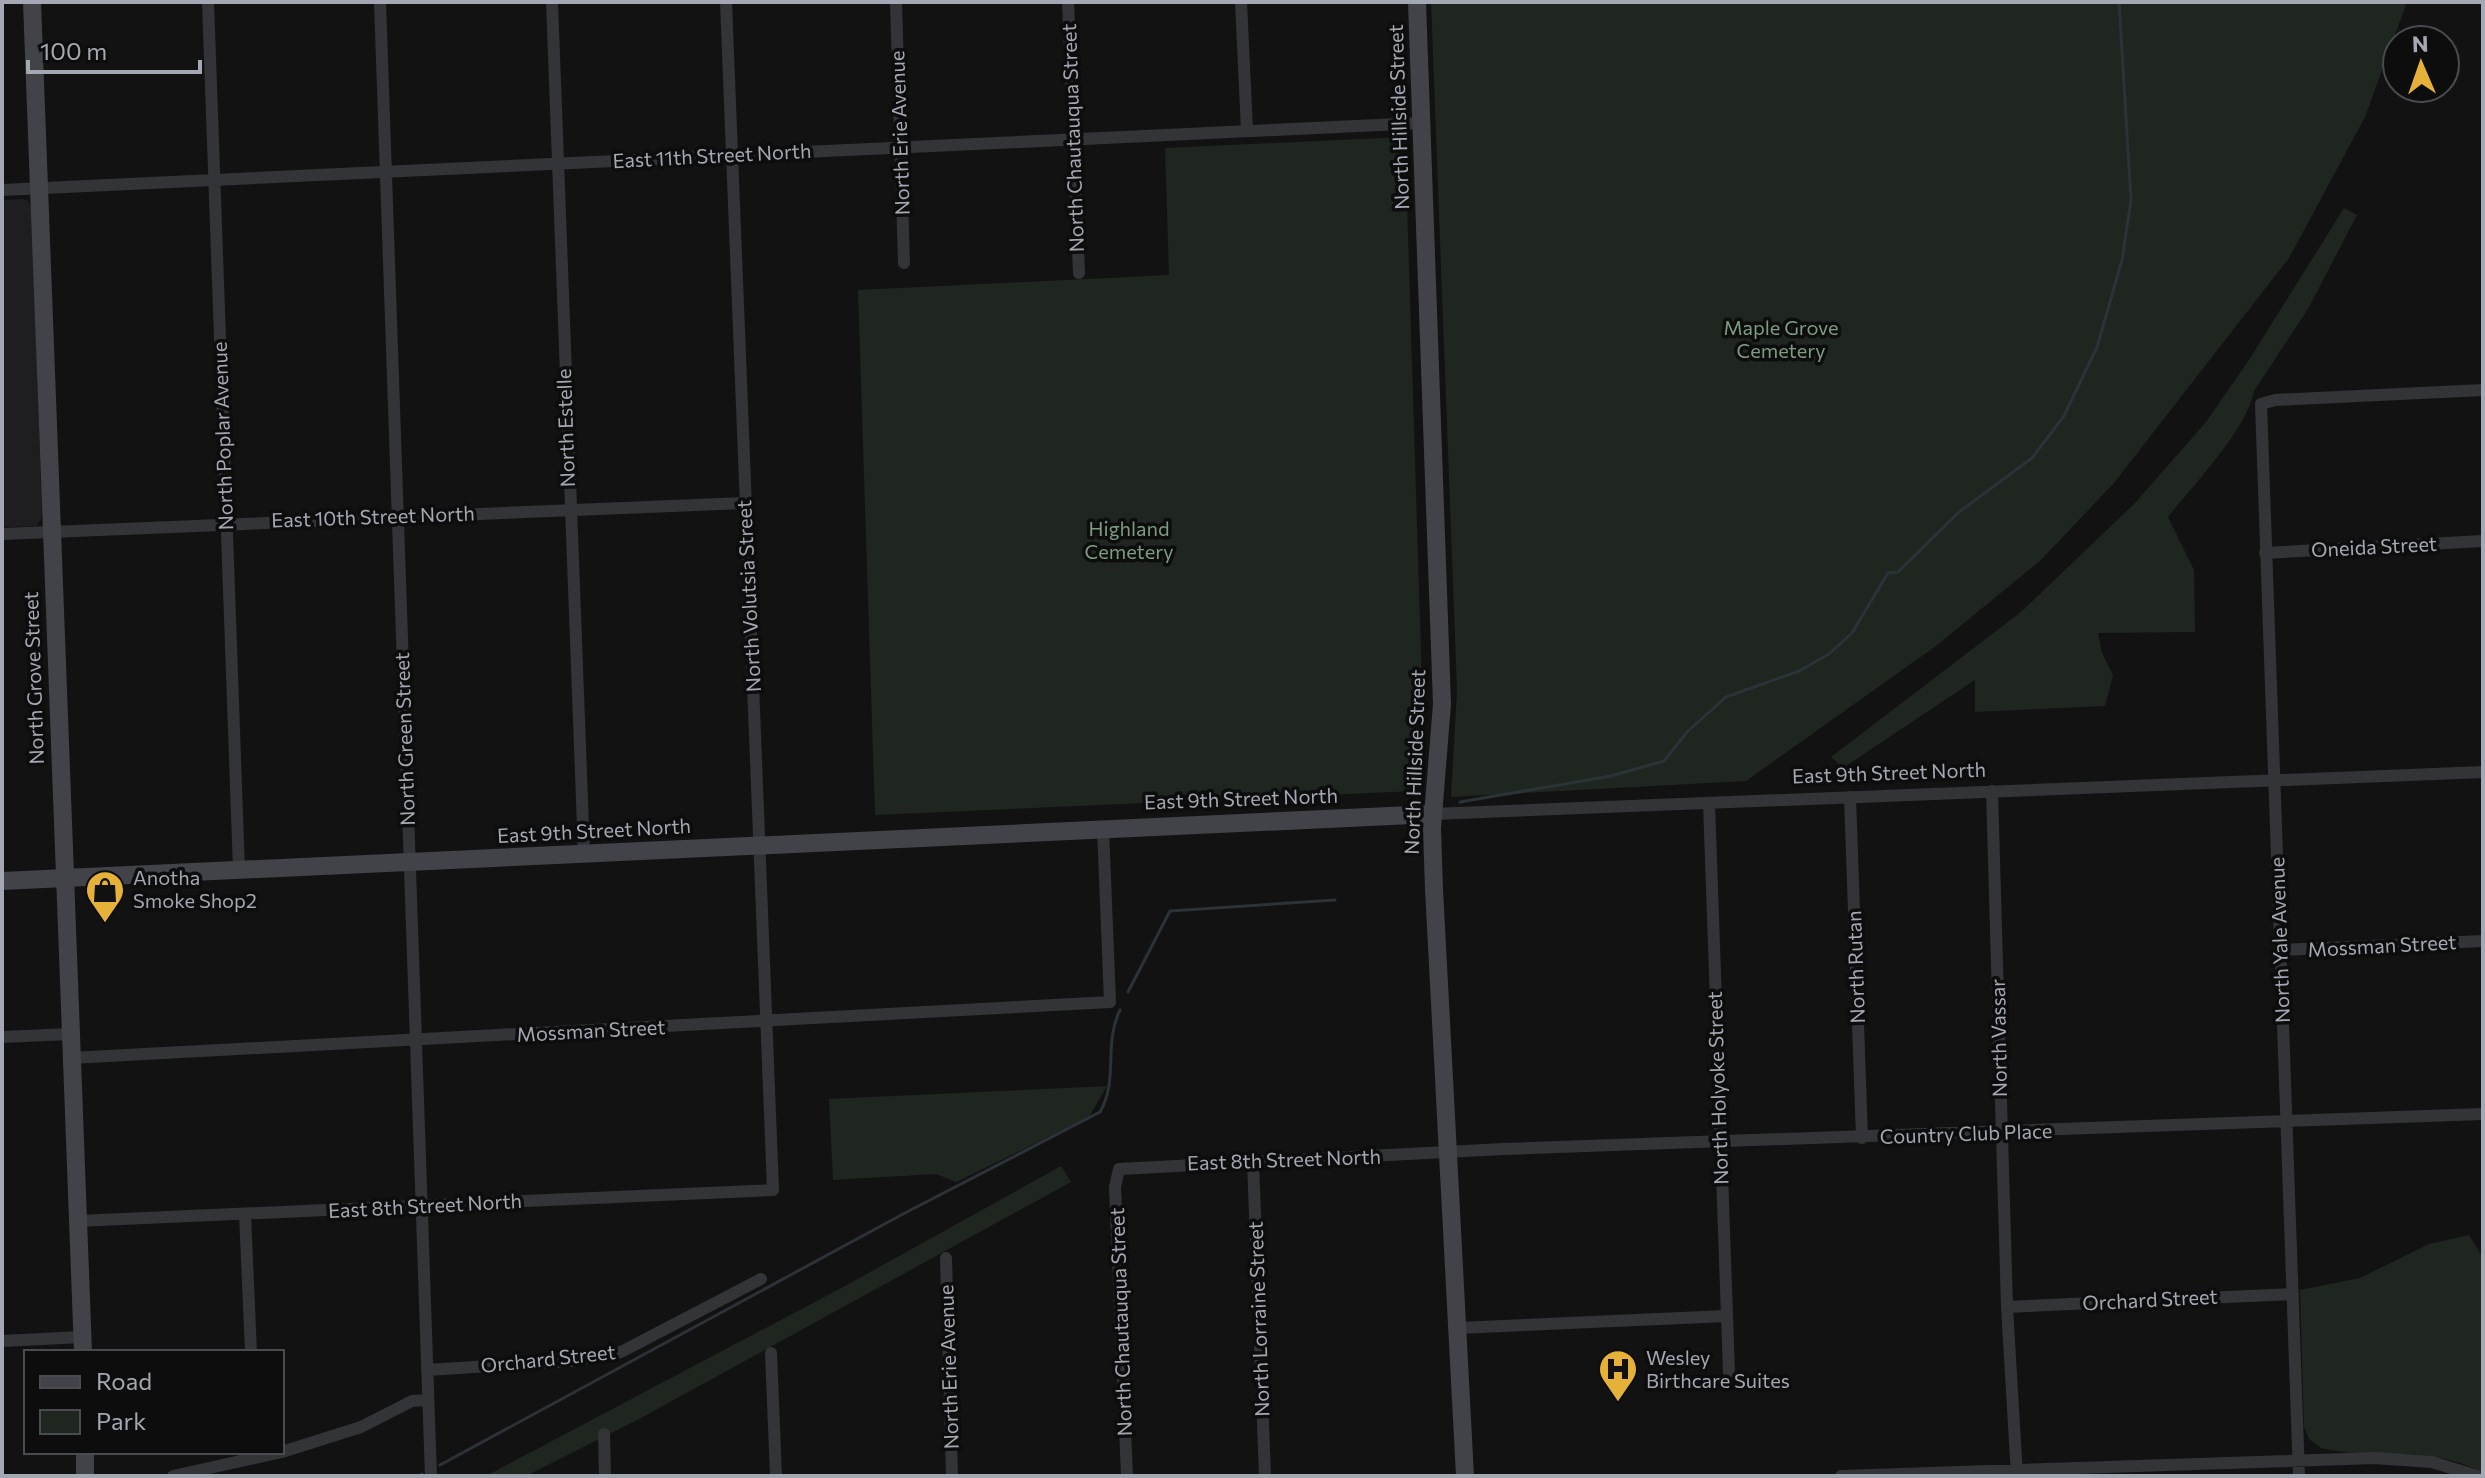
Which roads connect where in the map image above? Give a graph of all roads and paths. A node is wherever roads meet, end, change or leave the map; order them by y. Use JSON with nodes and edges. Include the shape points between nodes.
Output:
{"nodes":[{"id":1,"x":32,"y":2,"type":"edge"},
{"id":2,"x":208,"y":2,"type":"edge"},
{"id":3,"x":380,"y":2,"type":"edge"},
{"id":4,"x":552,"y":2,"type":"edge"},
{"id":5,"x":726,"y":2,"type":"edge"},
{"id":6,"x":896,"y":2,"type":"edge"},
{"id":7,"x":1068,"y":2,"type":"edge"},
{"id":8,"x":1241,"y":2,"type":"edge"},
{"id":9,"x":1417,"y":2,"type":"edge"},
{"id":10,"x":1421,"y":123,"type":"junction"},
{"id":11,"x":1247,"y":130,"type":"junction"},
{"id":12,"x":1073,"y":138,"type":"junction"},
{"id":13,"x":901,"y":147,"type":"junction"},
{"id":14,"x":731,"y":155,"type":"junction"},
{"id":15,"x":557,"y":162,"type":"junction"},
{"id":16,"x":385,"y":170,"type":"junction"},
{"id":17,"x":215,"y":179,"type":"junction"},
{"id":18,"x":39,"y":188,"type":"junction"},
{"id":19,"x":2,"y":190,"type":"edge"},
{"id":20,"x":904,"y":263,"type":"dead end"},
{"id":21,"x":1079,"y":273,"type":"dead end"},
{"id":22,"x":2483,"y":390,"type":"edge"},
{"id":23,"x":744,"y":503,"type":"junction"},
{"id":24,"x":569,"y":510,"type":"junction"},
{"id":25,"x":399,"y":516,"type":"junction"},
{"id":26,"x":226,"y":523,"type":"junction"},
{"id":27,"x":51,"y":531,"type":"junction"},
{"id":28,"x":2,"y":534,"type":"edge"},
{"id":29,"x":2483,"y":541,"type":"edge"},
{"id":30,"x":2265,"y":553,"type":"junction"},
{"id":31,"x":2483,"y":772,"type":"edge"},
{"id":32,"x":2273,"y":781,"type":"junction"},
{"id":33,"x":1992,"y":791,"type":"junction"},
{"id":34,"x":1850,"y":797,"type":"junction"},
{"id":35,"x":1709,"y":803,"type":"junction"},
{"id":36,"x":1433,"y":814,"type":"junction"},
{"id":37,"x":1103,"y":828,"type":"junction"},
{"id":38,"x":762,"y":845,"type":"junction"},
{"id":39,"x":584,"y":853,"type":"junction"},
{"id":40,"x":409,"y":862,"type":"junction"},
{"id":41,"x":239,"y":870,"type":"junction"},
{"id":42,"x":64,"y":878,"type":"junction"},
{"id":43,"x":2,"y":881,"type":"edge"},
{"id":44,"x":2483,"y":941,"type":"edge"},
{"id":45,"x":2280,"y":950,"type":"junction"},
{"id":46,"x":767,"y":1021,"type":"junction"},
{"id":47,"x":70,"y":1034,"type":"junction"},
{"id":48,"x":2,"y":1037,"type":"edge"},
{"id":49,"x":414,"y":1040,"type":"junction"},
{"id":50,"x":71,"y":1058,"type":"junction"},
{"id":51,"x":2483,"y":1114,"type":"edge"},
{"id":52,"x":2287,"y":1122,"type":"junction"},
{"id":53,"x":2002,"y":1133,"type":"junction"},
{"id":54,"x":1862,"y":1138,"type":"junction"},
{"id":55,"x":1721,"y":1142,"type":"junction"},
{"id":56,"x":1449,"y":1152,"type":"junction"},
{"id":57,"x":1253,"y":1162,"type":"junction"},
{"id":58,"x":1119,"y":1169,"type":"joint"},
{"id":59,"x":773,"y":1190,"type":"joint"},
{"id":60,"x":420,"y":1206,"type":"junction"},
{"id":61,"x":245,"y":1214,"type":"junction"},
{"id":62,"x":78,"y":1221,"type":"junction"},
{"id":63,"x":946,"y":1258,"type":"dead end"},
{"id":64,"x":761,"y":1279,"type":"dead end"},
{"id":65,"x":2293,"y":1294,"type":"junction"},
{"id":66,"x":2007,"y":1307,"type":"junction"},
{"id":67,"x":1726,"y":1316,"type":"junction"},
{"id":68,"x":1458,"y":1328,"type":"junction"},
{"id":69,"x":2,"y":1341,"type":"edge"},
{"id":70,"x":82,"y":1345,"type":"edge"},
{"id":71,"x":251,"y":1350,"type":"edge"},
{"id":72,"x":771,"y":1353,"type":"dead end"},
{"id":73,"x":427,"y":1370,"type":"junction"},
{"id":74,"x":1729,"y":1373,"type":"dead end"},
{"id":75,"x":428,"y":1400,"type":"junction"},
{"id":76,"x":604,"y":1434,"type":"dead end"},
{"id":77,"x":284,"y":1451,"type":"edge"},
{"id":78,"x":85,"y":1454,"type":"edge"},
{"id":79,"x":256,"y":1456,"type":"edge"},
{"id":80,"x":2299,"y":1461,"type":"junction"},
{"id":81,"x":2017,"y":1474,"type":"edge"},
{"id":82,"x":85,"y":1476,"type":"edge"},
{"id":83,"x":173,"y":1476,"type":"edge"},
{"id":84,"x":431,"y":1476,"type":"edge"},
{"id":85,"x":605,"y":1476,"type":"edge"},
{"id":86,"x":776,"y":1476,"type":"edge"},
{"id":87,"x":952,"y":1476,"type":"edge"},
{"id":88,"x":1127,"y":1476,"type":"edge"},
{"id":89,"x":1265,"y":1476,"type":"edge"},
{"id":90,"x":1465,"y":1476,"type":"edge"},
{"id":91,"x":1841,"y":1476,"type":"edge"},
{"id":92,"x":2299,"y":1476,"type":"edge"},
{"id":93,"x":2477,"y":1476,"type":"edge"}],
"edges":[{"from":1,"to":18,"type":"street","name":"North Grove Street"},
{"from":2,"to":17,"type":"street","name":"North Poplar Avenue"},
{"from":3,"to":16,"type":"street","name":"North Green Street"},
{"from":4,"to":15,"type":"street","name":"North Estelle"},
{"from":5,"to":14,"type":"street","name":"North Volutsia Street"},
{"from":6,"to":13,"type":"street","name":"North Erie Avenue"},
{"from":7,"to":12,"type":"street","name":"North Chautauqua Street"},
{"from":8,"to":11,"type":"street"},
{"from":9,"to":10,"type":"street","name":"North Hillside Street"},
{"from":10,"to":11,"type":"street","name":"East 11th Street North"},
{"from":10,"to":36,"type":"street","name":"North Hillside Street","via":[[1442,704]]},
{"from":11,"to":12,"type":"street","name":"East 11th Street North"},
{"from":12,"to":13,"type":"street","name":"East 11th Street North"},
{"from":12,"to":21,"type":"street","name":"North Chautauqua Street"},
{"from":13,"to":14,"type":"street","name":"East 11th Street North"},
{"from":13,"to":20,"type":"street","name":"North Erie Avenue"},
{"from":14,"to":15,"type":"street","name":"East 11th Street North"},
{"from":14,"to":23,"type":"street","name":"North Volutsia Street"},
{"from":15,"to":16,"type":"street","name":"East 11th Street North"},
{"from":15,"to":24,"type":"street","name":"North Estelle"},
{"from":16,"to":17,"type":"street","name":"East 11th Street North"},
{"from":16,"to":25,"type":"street","name":"North Green Street"},
{"from":17,"to":18,"type":"street","name":"East 11th Street North"},
{"from":17,"to":26,"type":"street","name":"North Poplar Avenue"},
{"from":18,"to":19,"type":"street","name":"East 11th Street North"},
{"from":18,"to":27,"type":"street","name":"North Grove Street"},
{"from":22,"to":30,"type":"street","name":"North Yale Avenue","via":[[2261,404]]},
{"from":23,"to":24,"type":"street","name":"East 10th Street North"},
{"from":23,"to":38,"type":"street","name":"North Volutsia Street"},
{"from":24,"to":25,"type":"street","name":"East 10th Street North"},
{"from":24,"to":39,"type":"street","name":"North Estelle"},
{"from":25,"to":26,"type":"street","name":"East 10th Street North"},
{"from":25,"to":40,"type":"street","name":"North Green Street"},
{"from":26,"to":27,"type":"street","name":"East 10th Street North"},
{"from":26,"to":41,"type":"street","name":"North Poplar Avenue"},
{"from":27,"to":28,"type":"street","name":"East 10th Street North"},
{"from":27,"to":42,"type":"street","name":"North Grove Street"},
{"from":29,"to":30,"type":"street","name":"Oneida Street"},
{"from":30,"to":32,"type":"street","name":"North Yale Avenue"},
{"from":31,"to":32,"type":"street","name":"East 9th Street North"},
{"from":32,"to":33,"type":"street","name":"East 9th Street North"},
{"from":32,"to":45,"type":"street","name":"North Yale Avenue"},
{"from":33,"to":34,"type":"street","name":"East 9th Street North"},
{"from":33,"to":53,"type":"street","name":"North Vassar"},
{"from":34,"to":35,"type":"street","name":"East 9th Street North"},
{"from":34,"to":54,"type":"street","name":"North Rutan"},
{"from":35,"to":36,"type":"street","name":"East 9th Street North"},
{"from":35,"to":55,"type":"street","name":"North Holyoke Street"},
{"from":36,"to":37,"type":"street","name":"East 9th Street North"},
{"from":36,"to":56,"type":"street","name":"North Hillside Street"},
{"from":37,"to":38,"type":"street","name":"East 9th Street North"},
{"from":37,"to":46,"type":"street","name":"Mossman Street","via":[[1110,1002]]},
{"from":38,"to":39,"type":"street","name":"East 9th Street North"},
{"from":38,"to":46,"type":"street","name":"North Volutsia Street"},
{"from":39,"to":40,"type":"street","name":"East 9th Street North"},
{"from":40,"to":41,"type":"street","name":"East 9th Street North"},
{"from":40,"to":49,"type":"street","name":"North Green Street"},
{"from":41,"to":42,"type":"street","name":"East 9th Street North"},
{"from":42,"to":43,"type":"street","name":"East 9th Street North"},
{"from":42,"to":47,"type":"street","name":"North Grove Street"},
{"from":44,"to":45,"type":"street","name":"Mossman Street"},
{"from":45,"to":52,"type":"street","name":"North Yale Avenue"},
{"from":46,"to":49,"type":"street","name":"Mossman Street"},
{"from":46,"to":59,"type":"street","name":"North Volutsia Street"},
{"from":47,"to":48,"type":"street"},
{"from":47,"to":50,"type":"street","name":"North Grove Street"},
{"from":49,"to":50,"type":"street","name":"Mossman Street"},
{"from":49,"to":60,"type":"street","name":"North Green Street"},
{"from":50,"to":62,"type":"street","name":"North Grove Street"},
{"from":51,"to":52,"type":"street","name":"Country Club Place"},
{"from":52,"to":53,"type":"street","name":"Country Club Place"},
{"from":52,"to":65,"type":"street","name":"North Yale Avenue"},
{"from":53,"to":54,"type":"street","name":"Country Club Place"},
{"from":53,"to":66,"type":"street","name":"North Vassar"},
{"from":54,"to":55,"type":"street","name":"Country Club Place"},
{"from":55,"to":56,"type":"street","name":"Country Club Place"},
{"from":55,"to":67,"type":"street","name":"North Holyoke Street"},
{"from":56,"to":57,"type":"street","name":"East 8th Street North"},
{"from":56,"to":68,"type":"street","name":"North Hillside Street"},
{"from":57,"to":58,"type":"street","name":"East 8th Street North"},
{"from":57,"to":89,"type":"street","name":"North Lorraine Street"},
{"from":58,"to":88,"type":"street","name":"North Chautauqua Street","via":[[1115,1187]]},
{"from":59,"to":60,"type":"street","name":"East 8th Street North"},
{"from":60,"to":61,"type":"street","name":"East 8th Street North"},
{"from":60,"to":73,"type":"street","name":"North Green Street"},
{"from":61,"to":62,"type":"street","name":"East 8th Street North"},
{"from":61,"to":71,"type":"street"},
{"from":62,"to":70,"type":"street","name":"North Grove Street"},
{"from":63,"to":87,"type":"street","name":"North Erie Avenue"},
{"from":64,"to":73,"type":"street","name":"Orchard Street","via":[[621,1352],[570,1361]]},
{"from":65,"to":66,"type":"street","name":"Orchard Street"},
{"from":65,"to":80,"type":"street","name":"North Yale Avenue"},
{"from":66,"to":81,"type":"street","name":"North Vassar"},
{"from":67,"to":68,"type":"street"},
{"from":67,"to":74,"type":"street","name":"North Holyoke Street"},
{"from":68,"to":90,"type":"street","name":"North Hillside Street"},
{"from":69,"to":70,"type":"street"},
{"from":72,"to":86,"type":"street"},
{"from":73,"to":75,"type":"street","name":"North Green Street"},
{"from":75,"to":77,"type":"street","via":[[412,1401],[361,1427]]},
{"from":75,"to":84,"type":"street","name":"North Green Street"},
{"from":76,"to":85,"type":"street"},
{"from":78,"to":82,"type":"street"},
{"from":79,"to":83,"type":"street"},
{"from":80,"to":81,"type":"street"},
{"from":80,"to":92,"type":"street","name":"North Yale Avenue"},
{"from":80,"to":93,"type":"street","via":[[2413,1459]]},
{"from":81,"to":91,"type":"street"}]}
